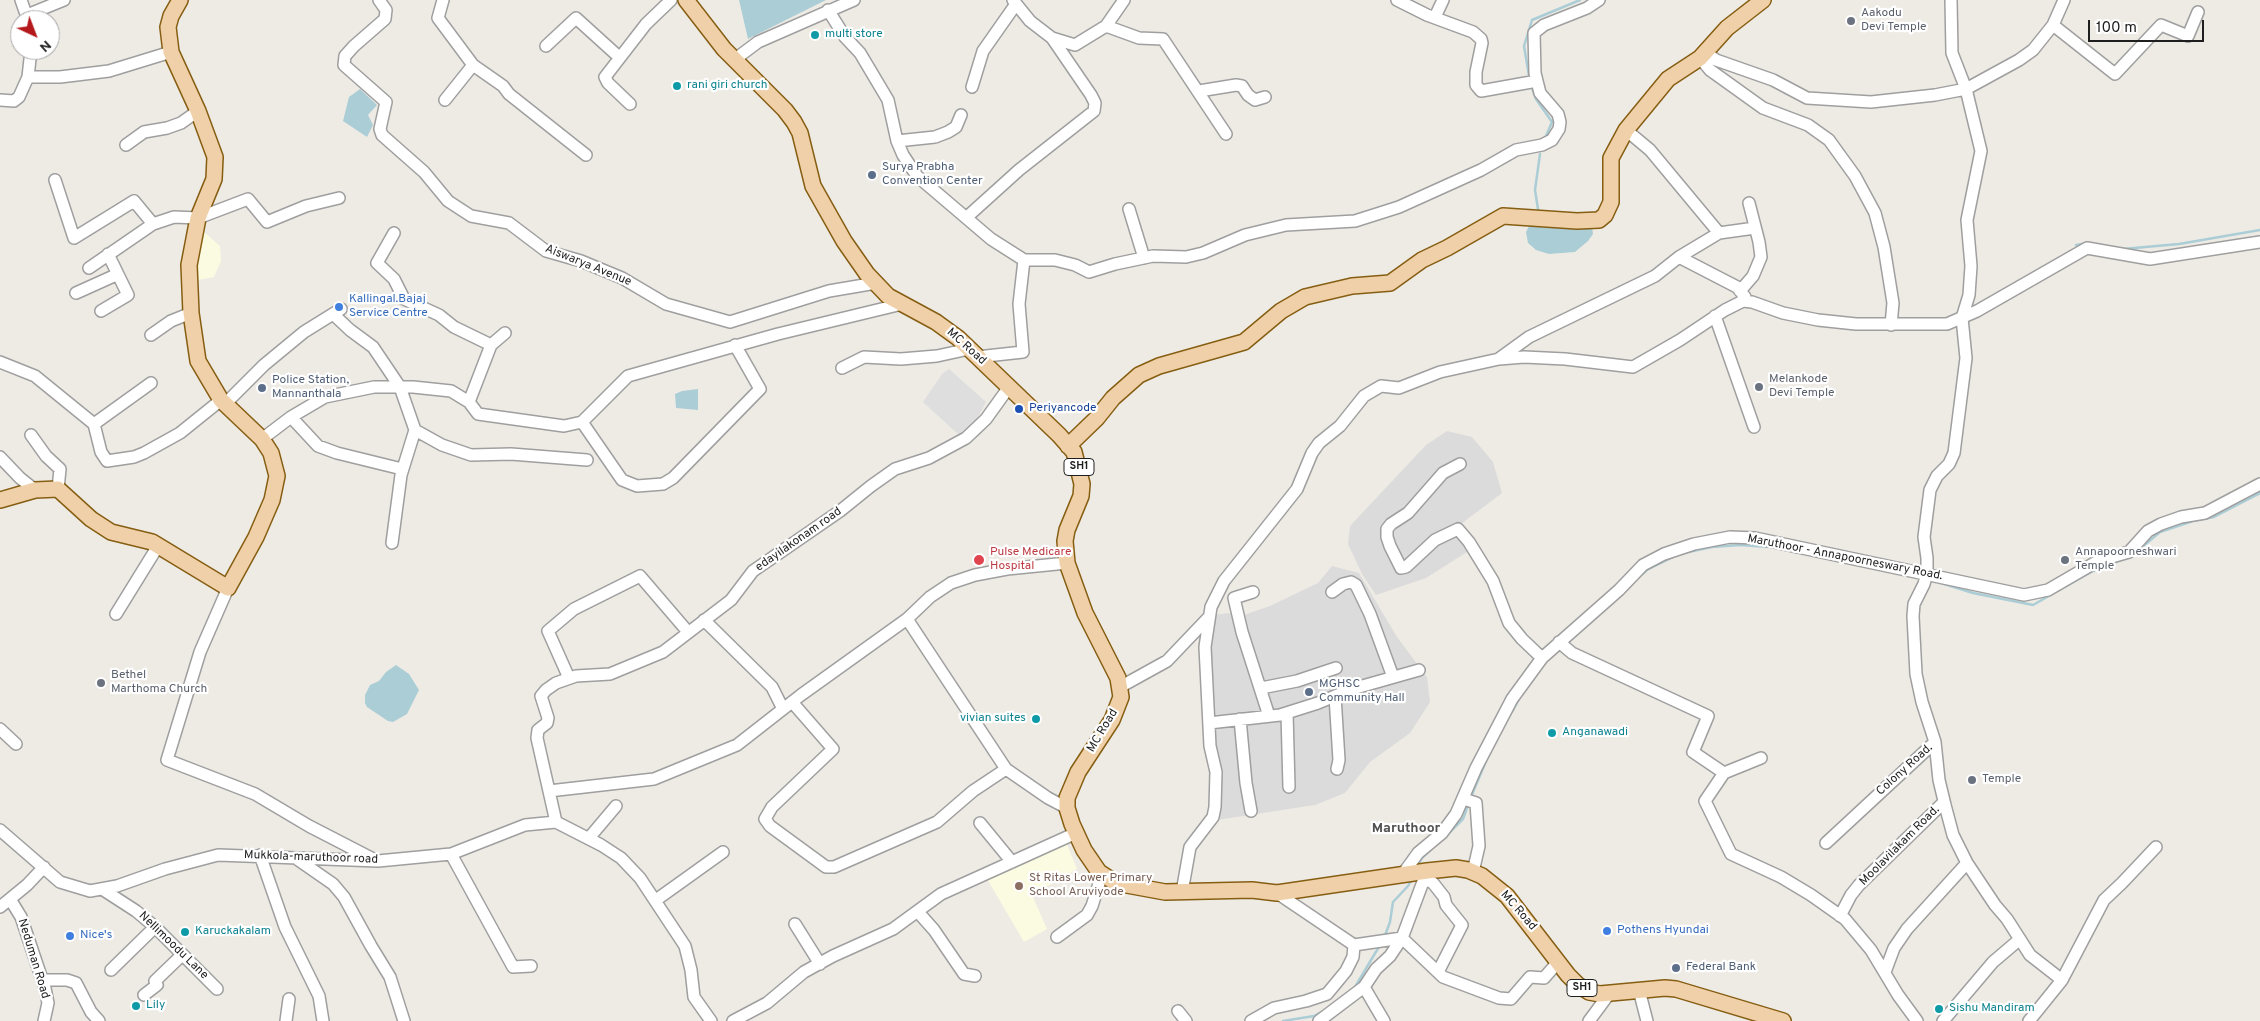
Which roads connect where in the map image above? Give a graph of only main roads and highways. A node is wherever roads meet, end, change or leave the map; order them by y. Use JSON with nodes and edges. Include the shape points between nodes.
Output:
{"nodes":[{"id":1,"x":180,"y":0,"type":"edge"},
{"id":2,"x":686,"y":0,"type":"edge"},
{"id":3,"x":1763,"y":0,"type":"edge"},
{"id":4,"x":1068,"y":446,"type":"junction"},
{"id":5,"x":0,"y":500,"type":"edge"},
{"id":6,"x":1783,"y":1021,"type":"edge"}],
"edges":[{"from":1,"to":5,"type":"main road","via":[[168,27],[171,52],[215,157],[214,179],[198,218],[189,265],[191,313],[198,360],[223,402],[262,439],[271,453],[277,476],[272,500],[228,588],[152,542],[111,532],[91,520],[58,489],[35,490]]},
{"from":2,"to":4,"type":"main road","name":"MC Road","number":"SH1","via":[[734,60],[794,122],[813,186],[856,260],[888,296],[936,322],[973,353]]},
{"from":3,"to":4,"type":"main road","via":[[1727,28],[1703,55],[1668,79],[1626,130],[1611,158],[1611,202],[1599,220],[1503,216],[1422,260],[1390,283],[1352,286],[1304,297],[1281,311],[1244,342],[1159,366],[1139,375]]},
{"from":4,"to":6,"type":"main road","name":"MC Road","number":"SH1","via":[[1079,464],[1082,484],[1081,496],[1067,530],[1067,563],[1085,614],[1114,668],[1121,697],[1112,720],[1078,772],[1066,808],[1090,862],[1102,874],[1133,888],[1165,892],[1252,890],[1277,893],[1403,874],[1426,875],[1456,868],[1482,876],[1507,896],[1578,985],[1589,992],[1608,994],[1676,989]]}]}
